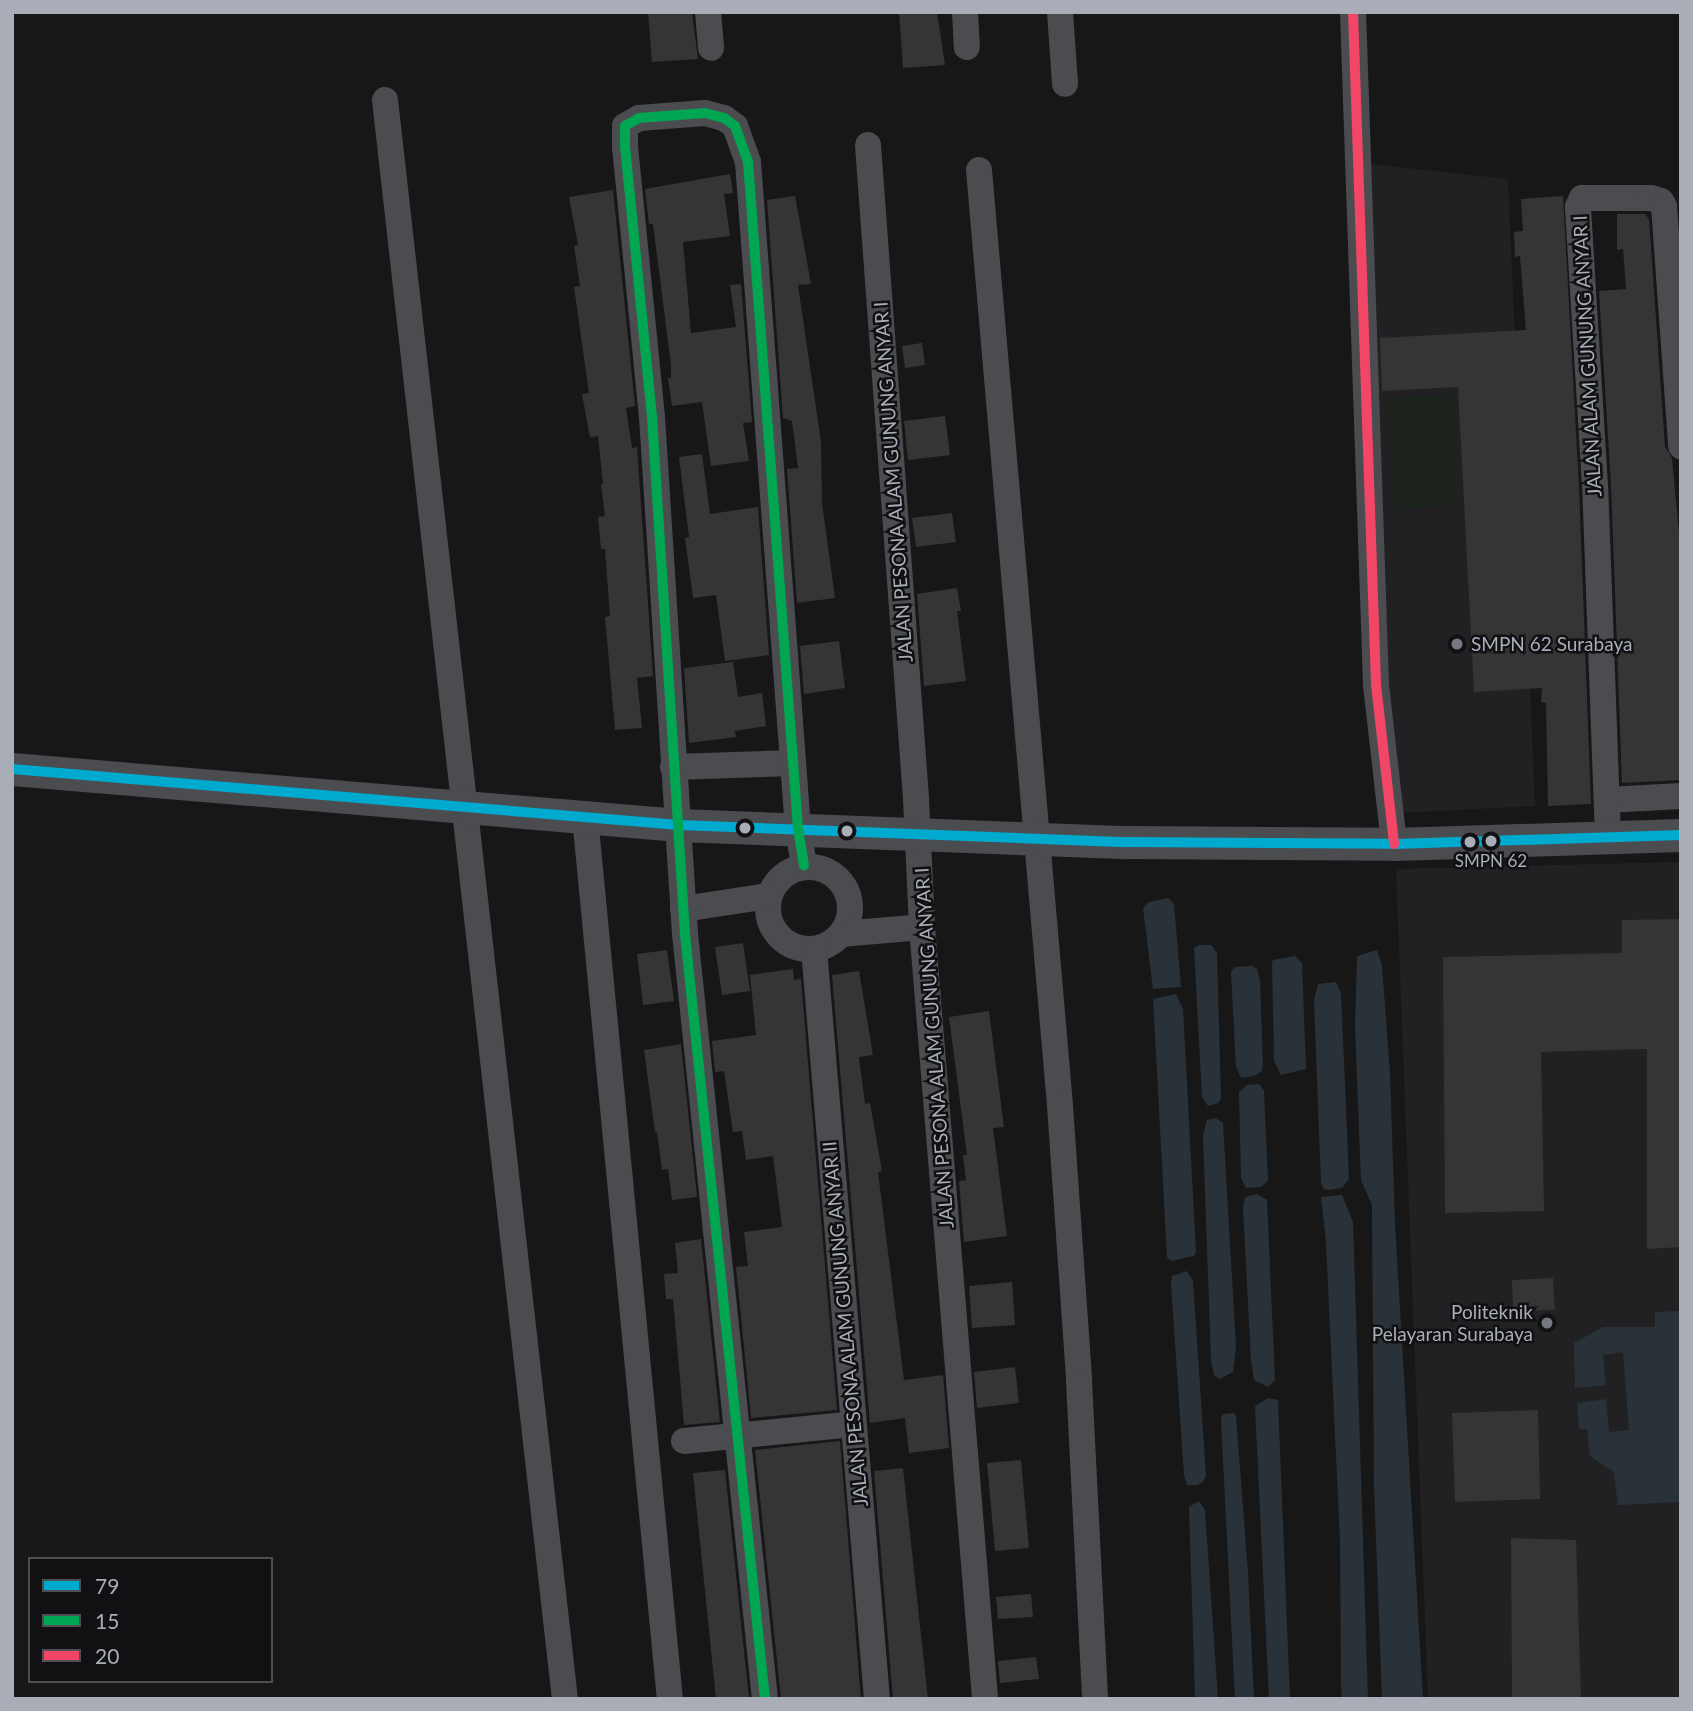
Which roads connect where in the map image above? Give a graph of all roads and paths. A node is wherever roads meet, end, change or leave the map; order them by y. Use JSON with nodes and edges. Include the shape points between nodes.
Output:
{"nodes":[{"id":1,"x":708,"y":12,"type":"edge"},
{"id":2,"x":965,"y":12,"type":"edge"},
{"id":3,"x":1060,"y":12,"type":"edge"},
{"id":4,"x":1353,"y":12,"type":"edge"},
{"id":5,"x":967,"y":47,"type":"dead end"},
{"id":6,"x":711,"y":48,"type":"dead end"},
{"id":7,"x":1065,"y":85,"type":"dead end"},
{"id":8,"x":385,"y":100,"type":"dead end"},
{"id":9,"x":868,"y":145,"type":"dead end"},
{"id":10,"x":979,"y":170,"type":"dead end"},
{"id":11,"x":1681,"y":446,"type":"edge"},
{"id":12,"x":793,"y":763,"type":"junction"},
{"id":13,"x":673,"y":768,"type":"junction"},
{"id":14,"x":12,"y":769,"type":"edge"},
{"id":15,"x":1681,"y":796,"type":"edge"},
{"id":16,"x":1607,"y":800,"type":"junction"},
{"id":17,"x":467,"y":807,"type":"junction"},
{"id":18,"x":585,"y":817,"type":"junction"},
{"id":19,"x":678,"y":825,"type":"junction"},
{"id":20,"x":798,"y":828,"type":"junction"},
{"id":21,"x":918,"y":832,"type":"junction"},
{"id":22,"x":1681,"y":835,"type":"edge"},
{"id":23,"x":1608,"y":837,"type":"junction"},
{"id":24,"x":1039,"y":838,"type":"junction"},
{"id":25,"x":1394,"y":844,"type":"junction"},
{"id":26,"x":804,"y":866,"type":"junction"},
{"id":27,"x":768,"y":895,"type":"junction"},
{"id":28,"x":683,"y":909,"type":"junction"},
{"id":29,"x":922,"y":927,"type":"junction"},
{"id":30,"x":841,"y":934,"type":"junction"},
{"id":31,"x":814,"y":949,"type":"junction"},
{"id":32,"x":853,"y":1424,"type":"junction"},
{"id":33,"x":736,"y":1436,"type":"junction"},
{"id":34,"x":684,"y":1441,"type":"dead end"},
{"id":35,"x":565,"y":1699,"type":"edge"},
{"id":36,"x":670,"y":1699,"type":"edge"},
{"id":37,"x":765,"y":1699,"type":"edge"},
{"id":38,"x":877,"y":1699,"type":"edge"},
{"id":39,"x":985,"y":1699,"type":"edge"},
{"id":40,"x":1094,"y":1699,"type":"edge"}],
"edges":[{"from":1,"to":6,"type":"street"},
{"from":2,"to":5,"type":"street"},
{"from":3,"to":7,"type":"street"},
{"from":4,"to":25,"type":"street","via":[[1376,685]]},
{"from":8,"to":17,"type":"street"},
{"from":9,"to":21,"type":"street","name":"JALAN PESONA ALAM GUNUNG ANYAR I"},
{"from":10,"to":24,"type":"street"},
{"from":11,"to":16,"type":"street","name":"JALAN ALAM GUNUNG ANYAR I","via":[[1664,206],[1651,198],[1582,198],[1578,207]]},
{"from":12,"to":13,"type":"street"},
{"from":12,"to":13,"type":"street","via":[[750,173],[735,126],[705,113],[639,118],[625,126],[652,417]]},
{"from":12,"to":20,"type":"street"},
{"from":13,"to":19,"type":"street"},
{"from":14,"to":17,"type":"street"},
{"from":15,"to":16,"type":"street"},
{"from":16,"to":23,"type":"street","name":"JALAN ALAM GUNUNG ANYAR I"},
{"from":17,"to":18,"type":"street"},
{"from":17,"to":35,"type":"street"},
{"from":18,"to":19,"type":"street"},
{"from":18,"to":36,"type":"street"},
{"from":19,"to":20,"type":"street"},
{"from":19,"to":28,"type":"street"},
{"from":20,"to":21,"type":"street"},
{"from":20,"to":26,"type":"street"},
{"from":21,"to":24,"type":"street"},
{"from":21,"to":29,"type":"street","name":"JALAN PESONA ALAM GUNUNG ANYAR I"},
{"from":22,"to":23,"type":"street"},
{"from":23,"to":25,"type":"street"},
{"from":24,"to":25,"type":"street"},
{"from":24,"to":40,"type":"street","via":[[1079,1381]]},
{"from":26,"to":27,"type":"street","via":[[788,871]]},
{"from":26,"to":30,"type":"street","via":[[821,867],[846,888],[849,919]]},
{"from":27,"to":28,"type":"street"},
{"from":27,"to":31,"type":"street","via":[[766,912],[782,940],[797,948]]},
{"from":28,"to":33,"type":"street"},
{"from":29,"to":30,"type":"street"},
{"from":29,"to":39,"type":"street","name":"JALAN PESONA ALAM GUNUNG ANYAR I"},
{"from":30,"to":31,"type":"street"},
{"from":31,"to":32,"type":"street","name":"JALAN PESONA ALAM GUNUNG ANYAR II"},
{"from":32,"to":33,"type":"street"},
{"from":32,"to":38,"type":"street","name":"JALAN PESONA ALAM GUNUNG ANYAR II"},
{"from":33,"to":34,"type":"street"},
{"from":33,"to":37,"type":"street"}]}
